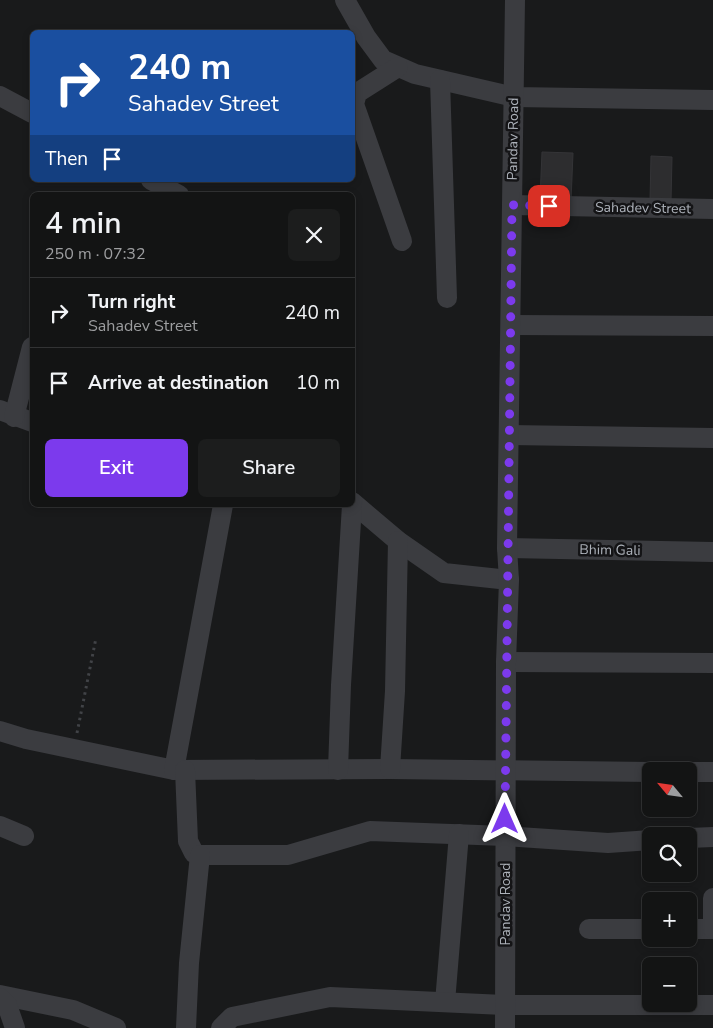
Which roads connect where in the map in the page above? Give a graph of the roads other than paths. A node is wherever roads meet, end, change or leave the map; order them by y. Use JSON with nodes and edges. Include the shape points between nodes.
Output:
{"nodes":[{"id":1,"x":345,"y":0,"type":"edge"},
{"id":2,"x":515,"y":0,"type":"edge"},
{"id":3,"x":398,"y":67,"type":"junction"},
{"id":4,"x":440,"y":80,"type":"junction"},
{"id":5,"x":0,"y":96,"type":"edge"},
{"id":6,"x":514,"y":97,"type":"junction"},
{"id":7,"x":355,"y":100,"type":"edge"},
{"id":8,"x":713,"y":100,"type":"edge"},
{"id":9,"x":355,"y":107,"type":"edge"},
{"id":10,"x":30,"y":112,"type":"edge"},
{"id":11,"x":155,"y":182,"type":"edge"},
{"id":12,"x":173,"y":192,"type":"edge"},
{"id":13,"x":512,"y":205,"type":"junction"},
{"id":14,"x":713,"y":209,"type":"edge"},
{"id":15,"x":402,"y":241,"type":"dead end"},
{"id":16,"x":447,"y":298,"type":"dead end"},
{"id":17,"x":511,"y":325,"type":"junction"},
{"id":18,"x":713,"y":326,"type":"edge"},
{"id":19,"x":30,"y":356,"type":"edge"},
{"id":20,"x":16,"y":416,"type":"edge"},
{"id":21,"x":509,"y":435,"type":"junction"},
{"id":22,"x":713,"y":438,"type":"edge"},
{"id":23,"x":355,"y":505,"type":"edge"},
{"id":24,"x":223,"y":507,"type":"edge"},
{"id":25,"x":352,"y":507,"type":"edge"},
{"id":26,"x":398,"y":541,"type":"junction"},
{"id":27,"x":507,"y":548,"type":"junction"},
{"id":28,"x":713,"y":552,"type":"edge"},
{"id":29,"x":509,"y":580,"type":"junction"},
{"id":30,"x":506,"y":662,"type":"junction"},
{"id":31,"x":713,"y":663,"type":"edge"},
{"id":32,"x":0,"y":730,"type":"edge"},
{"id":33,"x":390,"y":769,"type":"junction"},
{"id":34,"x":179,"y":770,"type":"junction"},
{"id":35,"x":338,"y":770,"type":"junction"},
{"id":36,"x":506,"y":770,"type":"junction"},
{"id":37,"x":642,"y":772,"type":"edge"},
{"id":38,"x":698,"y":772,"type":"edge"},
{"id":39,"x":713,"y":772,"type":"edge"},
{"id":40,"x":0,"y":826,"type":"edge"},
{"id":41,"x":459,"y":834,"type":"junction"},
{"id":42,"x":24,"y":836,"type":"dead end"},
{"id":43,"x":505,"y":836,"type":"junction"},
{"id":44,"x":713,"y":837,"type":"edge"},
{"id":45,"x":697,"y":838,"type":"edge"},
{"id":46,"x":642,"y":841,"type":"edge"},
{"id":47,"x":200,"y":855,"type":"junction"},
{"id":48,"x":713,"y":898,"type":"edge"},
{"id":49,"x":589,"y":929,"type":"dead end"},
{"id":50,"x":642,"y":929,"type":"edge"},
{"id":51,"x":697,"y":929,"type":"edge"},
{"id":52,"x":713,"y":929,"type":"edge"},
{"id":53,"x":0,"y":996,"type":"edge"},
{"id":54,"x":445,"y":1002,"type":"junction"},
{"id":55,"x":713,"y":1004,"type":"edge"},
{"id":56,"x":504,"y":1005,"type":"junction"},
{"id":57,"x":15,"y":1028,"type":"edge"},
{"id":58,"x":116,"y":1028,"type":"edge"},
{"id":59,"x":186,"y":1028,"type":"edge"},
{"id":60,"x":221,"y":1028,"type":"edge"},
{"id":61,"x":505,"y":1028,"type":"edge"}],
"edges":[{"from":1,"to":3,"type":"street","via":[[383,60]]},
{"from":2,"to":6,"type":"street","name":"Pandav Road"},
{"from":3,"to":4,"type":"street"},
{"from":3,"to":7,"type":"street","via":[[357,93]]},
{"from":4,"to":6,"type":"street"},
{"from":4,"to":16,"type":"street"},
{"from":5,"to":10,"type":"street"},
{"from":6,"to":8,"type":"street"},
{"from":6,"to":13,"type":"street","name":"Pandav Road"},
{"from":9,"to":15,"type":"street"},
{"from":11,"to":12,"type":"street"},
{"from":13,"to":14,"type":"street","name":"Sahadev Street"},
{"from":13,"to":17,"type":"street","name":"Pandav Road"},
{"from":17,"to":18,"type":"street"},
{"from":17,"to":21,"type":"street","name":"Pandav Road"},
{"from":19,"to":20,"type":"street"},
{"from":21,"to":22,"type":"street"},
{"from":21,"to":27,"type":"street","name":"Pandav Road"},
{"from":23,"to":26,"type":"street"},
{"from":24,"to":34,"type":"street"},
{"from":25,"to":35,"type":"street"},
{"from":26,"to":29,"type":"street","via":[[444,573]]},
{"from":26,"to":33,"type":"street"},
{"from":27,"to":28,"type":"street","name":"Bhim Gali"},
{"from":27,"to":29,"type":"street","name":"Pandav Road"},
{"from":29,"to":30,"type":"street","name":"Pandav Road"},
{"from":30,"to":31,"type":"street"},
{"from":30,"to":36,"type":"street","name":"Pandav Road"},
{"from":32,"to":34,"type":"street"},
{"from":33,"to":35,"type":"street"},
{"from":33,"to":36,"type":"street"},
{"from":34,"to":35,"type":"street"},
{"from":34,"to":47,"type":"street","via":[[188,841],[194,853]]},
{"from":36,"to":37,"type":"street"},
{"from":36,"to":43,"type":"street","name":"Pandav Road"},
{"from":38,"to":39,"type":"street"},
{"from":40,"to":42,"type":"street"},
{"from":41,"to":43,"type":"street"},
{"from":41,"to":47,"type":"street","via":[[370,831],[288,855]]},
{"from":41,"to":54,"type":"street"},
{"from":43,"to":46,"type":"street","via":[[608,843]]},
{"from":43,"to":56,"type":"street","name":"Pandav Road"},
{"from":44,"to":45,"type":"street"},
{"from":47,"to":59,"type":"street"},
{"from":48,"to":52,"type":"street"},
{"from":49,"to":50,"type":"street"},
{"from":51,"to":52,"type":"street"},
{"from":53,"to":57,"type":"street"},
{"from":53,"to":58,"type":"street","via":[[73,1010]]},
{"from":54,"to":56,"type":"street"},
{"from":54,"to":60,"type":"street","via":[[330,997],[232,1017]]},
{"from":55,"to":56,"type":"street"},
{"from":56,"to":61,"type":"street","name":"Pandav Road"}]}
